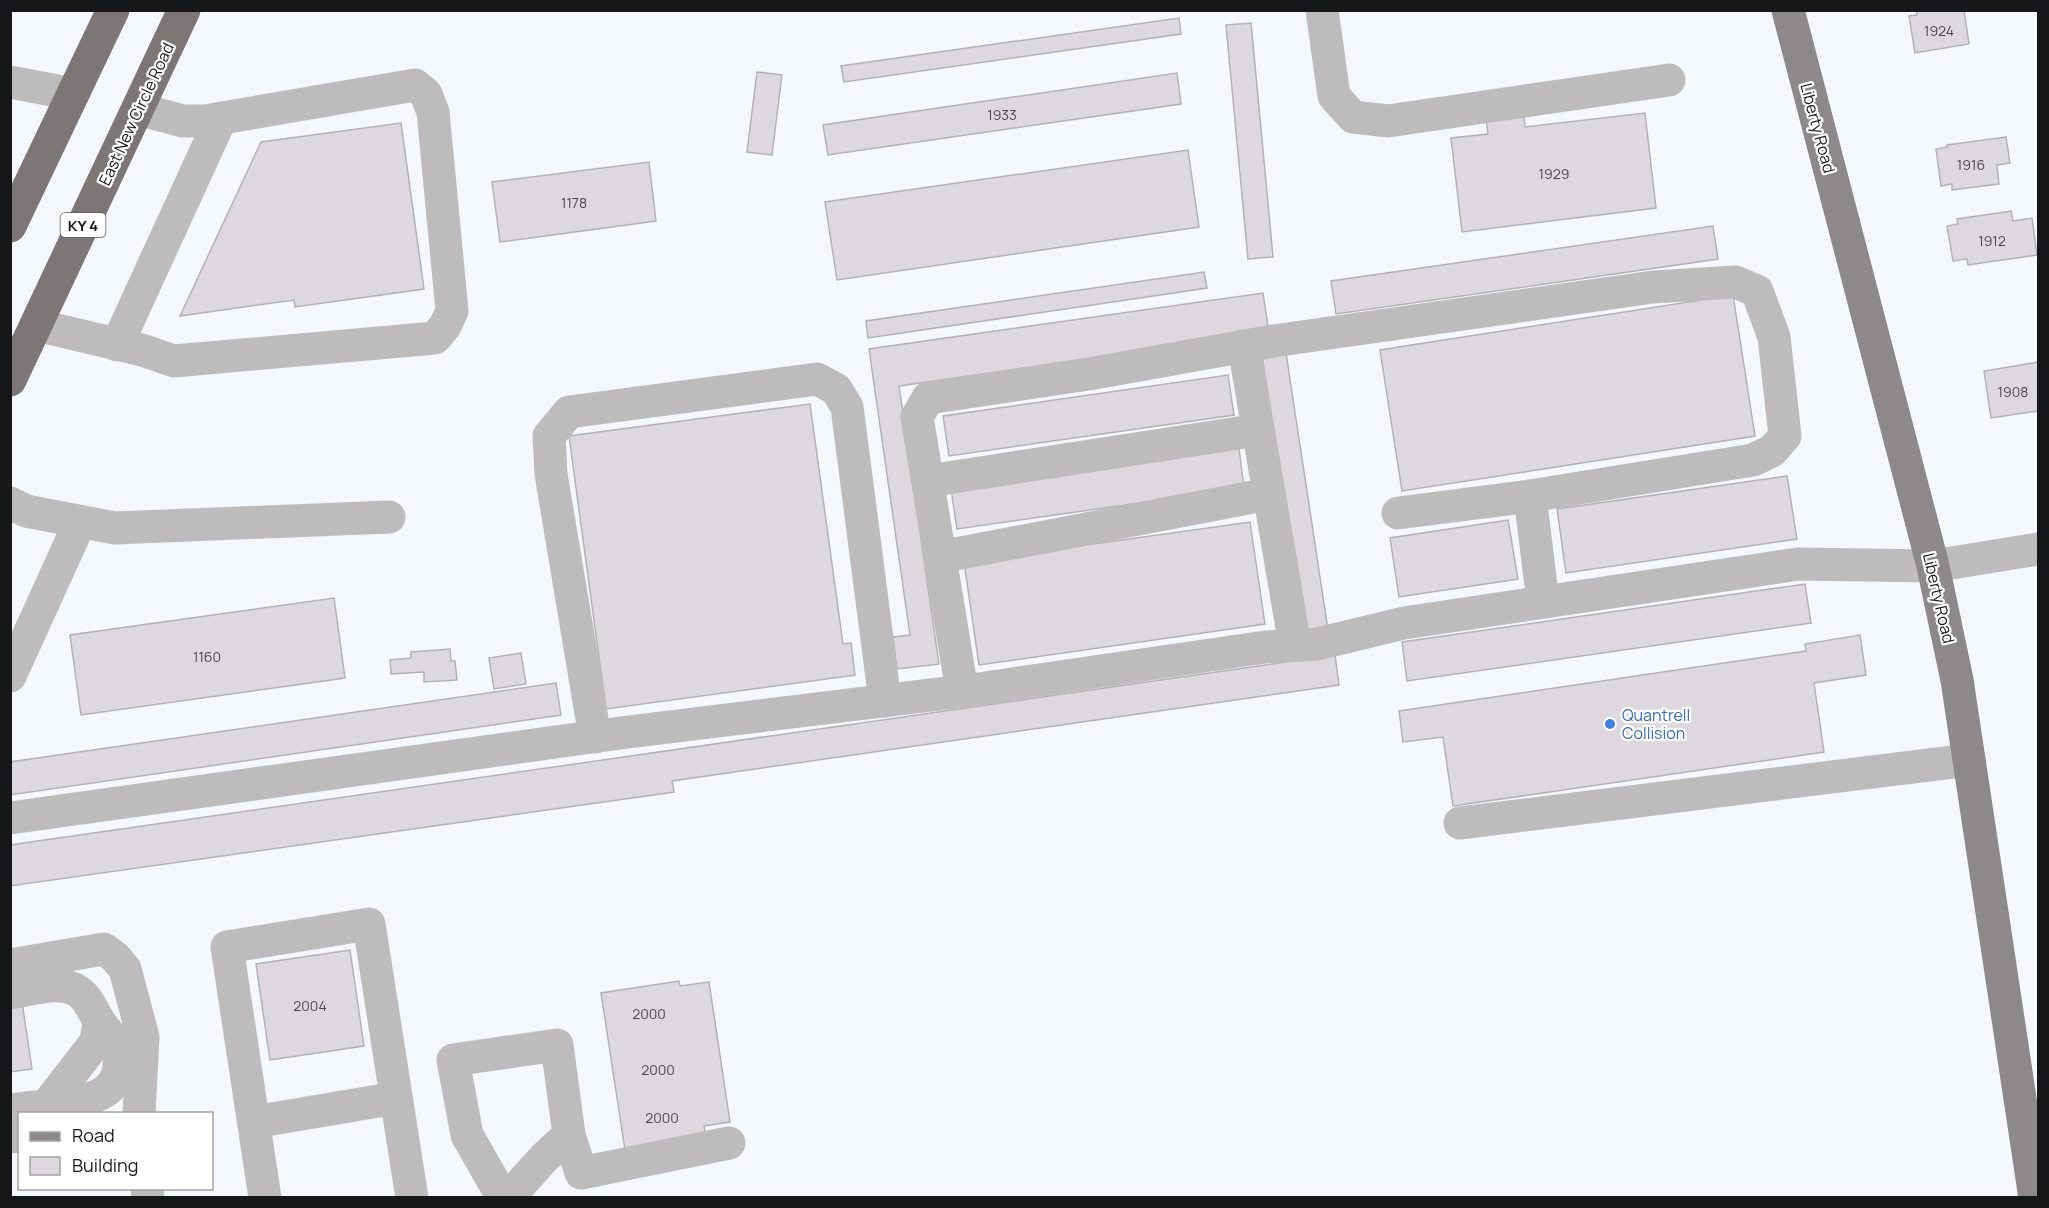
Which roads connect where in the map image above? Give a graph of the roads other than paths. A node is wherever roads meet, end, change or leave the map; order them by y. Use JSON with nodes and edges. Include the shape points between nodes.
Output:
{"nodes":[{"id":1,"x":113,"y":10,"type":"edge"},
{"id":2,"x":166,"y":10,"type":"edge"},
{"id":3,"x":184,"y":10,"type":"edge"},
{"id":4,"x":1322,"y":10,"type":"edge"},
{"id":5,"x":1788,"y":10,"type":"edge"},
{"id":6,"x":157,"y":70,"type":"junction"},
{"id":7,"x":1669,"y":80,"type":"dead end"},
{"id":8,"x":10,"y":82,"type":"edge"},
{"id":9,"x":73,"y":94,"type":"junction"},
{"id":10,"x":138,"y":109,"type":"junction"},
{"id":11,"x":221,"y":118,"type":"junction"},
{"id":12,"x":10,"y":226,"type":"edge"},
{"id":13,"x":36,"y":325,"type":"junction"},
{"id":14,"x":117,"y":345,"type":"junction"},
{"id":15,"x":1244,"y":347,"type":"junction"},
{"id":16,"x":10,"y":380,"type":"edge"},
{"id":17,"x":1258,"y":430,"type":"junction"},
{"id":18,"x":928,"y":481,"type":"junction"},
{"id":19,"x":1269,"y":494,"type":"junction"},
{"id":20,"x":1530,"y":496,"type":"junction"},
{"id":21,"x":10,"y":502,"type":"edge"},
{"id":22,"x":1398,"y":513,"type":"dead end"},
{"id":23,"x":389,"y":517,"type":"dead end"},
{"id":24,"x":80,"y":522,"type":"junction"},
{"id":25,"x":2038,"y":549,"type":"edge"},
{"id":26,"x":940,"y":557,"type":"junction"},
{"id":27,"x":1933,"y":566,"type":"junction"},
{"id":28,"x":1543,"y":602,"type":"junction"},
{"id":29,"x":1295,"y":645,"type":"junction"},
{"id":30,"x":10,"y":676,"type":"edge"},
{"id":31,"x":962,"y":691,"type":"junction"},
{"id":32,"x":885,"y":701,"type":"junction"},
{"id":33,"x":595,"y":737,"type":"junction"},
{"id":34,"x":1969,"y":760,"type":"junction"},
{"id":35,"x":10,"y":818,"type":"edge"},
{"id":36,"x":1460,"y":823,"type":"dead end"},
{"id":37,"x":10,"y":965,"type":"edge"},
{"id":38,"x":10,"y":993,"type":"edge"},
{"id":39,"x":396,"y":1098,"type":"junction"},
{"id":40,"x":10,"y":1110,"type":"edge"},
{"id":41,"x":139,"y":1112,"type":"edge"},
{"id":42,"x":254,"y":1122,"type":"junction"},
{"id":43,"x":569,"y":1135,"type":"junction"},
{"id":44,"x":729,"y":1143,"type":"dead end"},
{"id":45,"x":265,"y":1197,"type":"edge"},
{"id":46,"x":412,"y":1197,"type":"edge"},
{"id":47,"x":506,"y":1197,"type":"edge"},
{"id":48,"x":2035,"y":1197,"type":"edge"}],
"edges":[{"from":1,"to":9,"type":"highway"},
{"from":2,"to":6,"type":"highway"},
{"from":3,"to":6,"type":"highway","name":"East New Circle Road","number":"KY 4"},
{"from":4,"to":7,"type":"street","via":[[1334,96],[1353,117],[1388,121]]},
{"from":5,"to":27,"type":"main road","name":"Liberty Road"},
{"from":6,"to":10,"type":"highway","name":"East New Circle Road","number":"KY 4"},
{"from":8,"to":9,"type":"street"},
{"from":9,"to":12,"type":"highway"},
{"from":10,"to":11,"type":"street","via":[[183,121]]},
{"from":10,"to":13,"type":"highway","name":"East New Circle Road","number":"KY 4"},
{"from":11,"to":14,"type":"street"},
{"from":11,"to":14,"type":"street","via":[[415,85],[426,94],[434,112],[452,311],[435,338],[174,361]]},
{"from":13,"to":14,"type":"street"},
{"from":13,"to":16,"type":"highway","name":"East New Circle Road","number":"KY 4"},
{"from":15,"to":17,"type":"street"},
{"from":15,"to":18,"type":"street","via":[[928,398],[917,417]]},
{"from":15,"to":20,"type":"street","via":[[1653,287],[1735,282],[1757,291],[1774,338],[1785,436],[1772,451],[1753,460]]},
{"from":17,"to":18,"type":"street"},
{"from":17,"to":19,"type":"street"},
{"from":18,"to":26,"type":"street"},
{"from":19,"to":26,"type":"street"},
{"from":19,"to":29,"type":"street"},
{"from":20,"to":22,"type":"street"},
{"from":20,"to":28,"type":"street"},
{"from":21,"to":24,"type":"street","via":[[26,511]]},
{"from":23,"to":24,"type":"street","via":[[115,528]]},
{"from":24,"to":30,"type":"street"},
{"from":25,"to":27,"type":"street"},
{"from":26,"to":31,"type":"street"},
{"from":27,"to":28,"type":"street","via":[[1798,564]]},
{"from":27,"to":34,"type":"main road","name":"Liberty Road"},
{"from":28,"to":29,"type":"street","via":[[1404,623],[1317,644]]},
{"from":29,"to":31,"type":"street"},
{"from":31,"to":32,"type":"street"},
{"from":32,"to":33,"type":"street"},
{"from":32,"to":33,"type":"street","via":[[847,407],[836,389],[817,378],[569,412],[549,436],[551,474]]},
{"from":33,"to":35,"type":"street"},
{"from":34,"to":36,"type":"street"},
{"from":34,"to":48,"type":"main road","name":"Liberty Road"},
{"from":37,"to":41,"type":"street","via":[[104,950],[116,957],[125,969],[143,1037]]},
{"from":38,"to":40,"type":"street","via":[[58,986],[75,990],[89,1002],[99,1022],[96,1042],[47,1105]]},
{"from":39,"to":42,"type":"street"},
{"from":39,"to":42,"type":"street","via":[[369,924],[227,947]]},
{"from":39,"to":46,"type":"street"},
{"from":42,"to":45,"type":"street"},
{"from":43,"to":44,"type":"street","via":[[581,1173]]},
{"from":43,"to":47,"type":"street"},
{"from":43,"to":47,"type":"street","via":[[557,1045],[453,1060],[467,1135]]}]}
